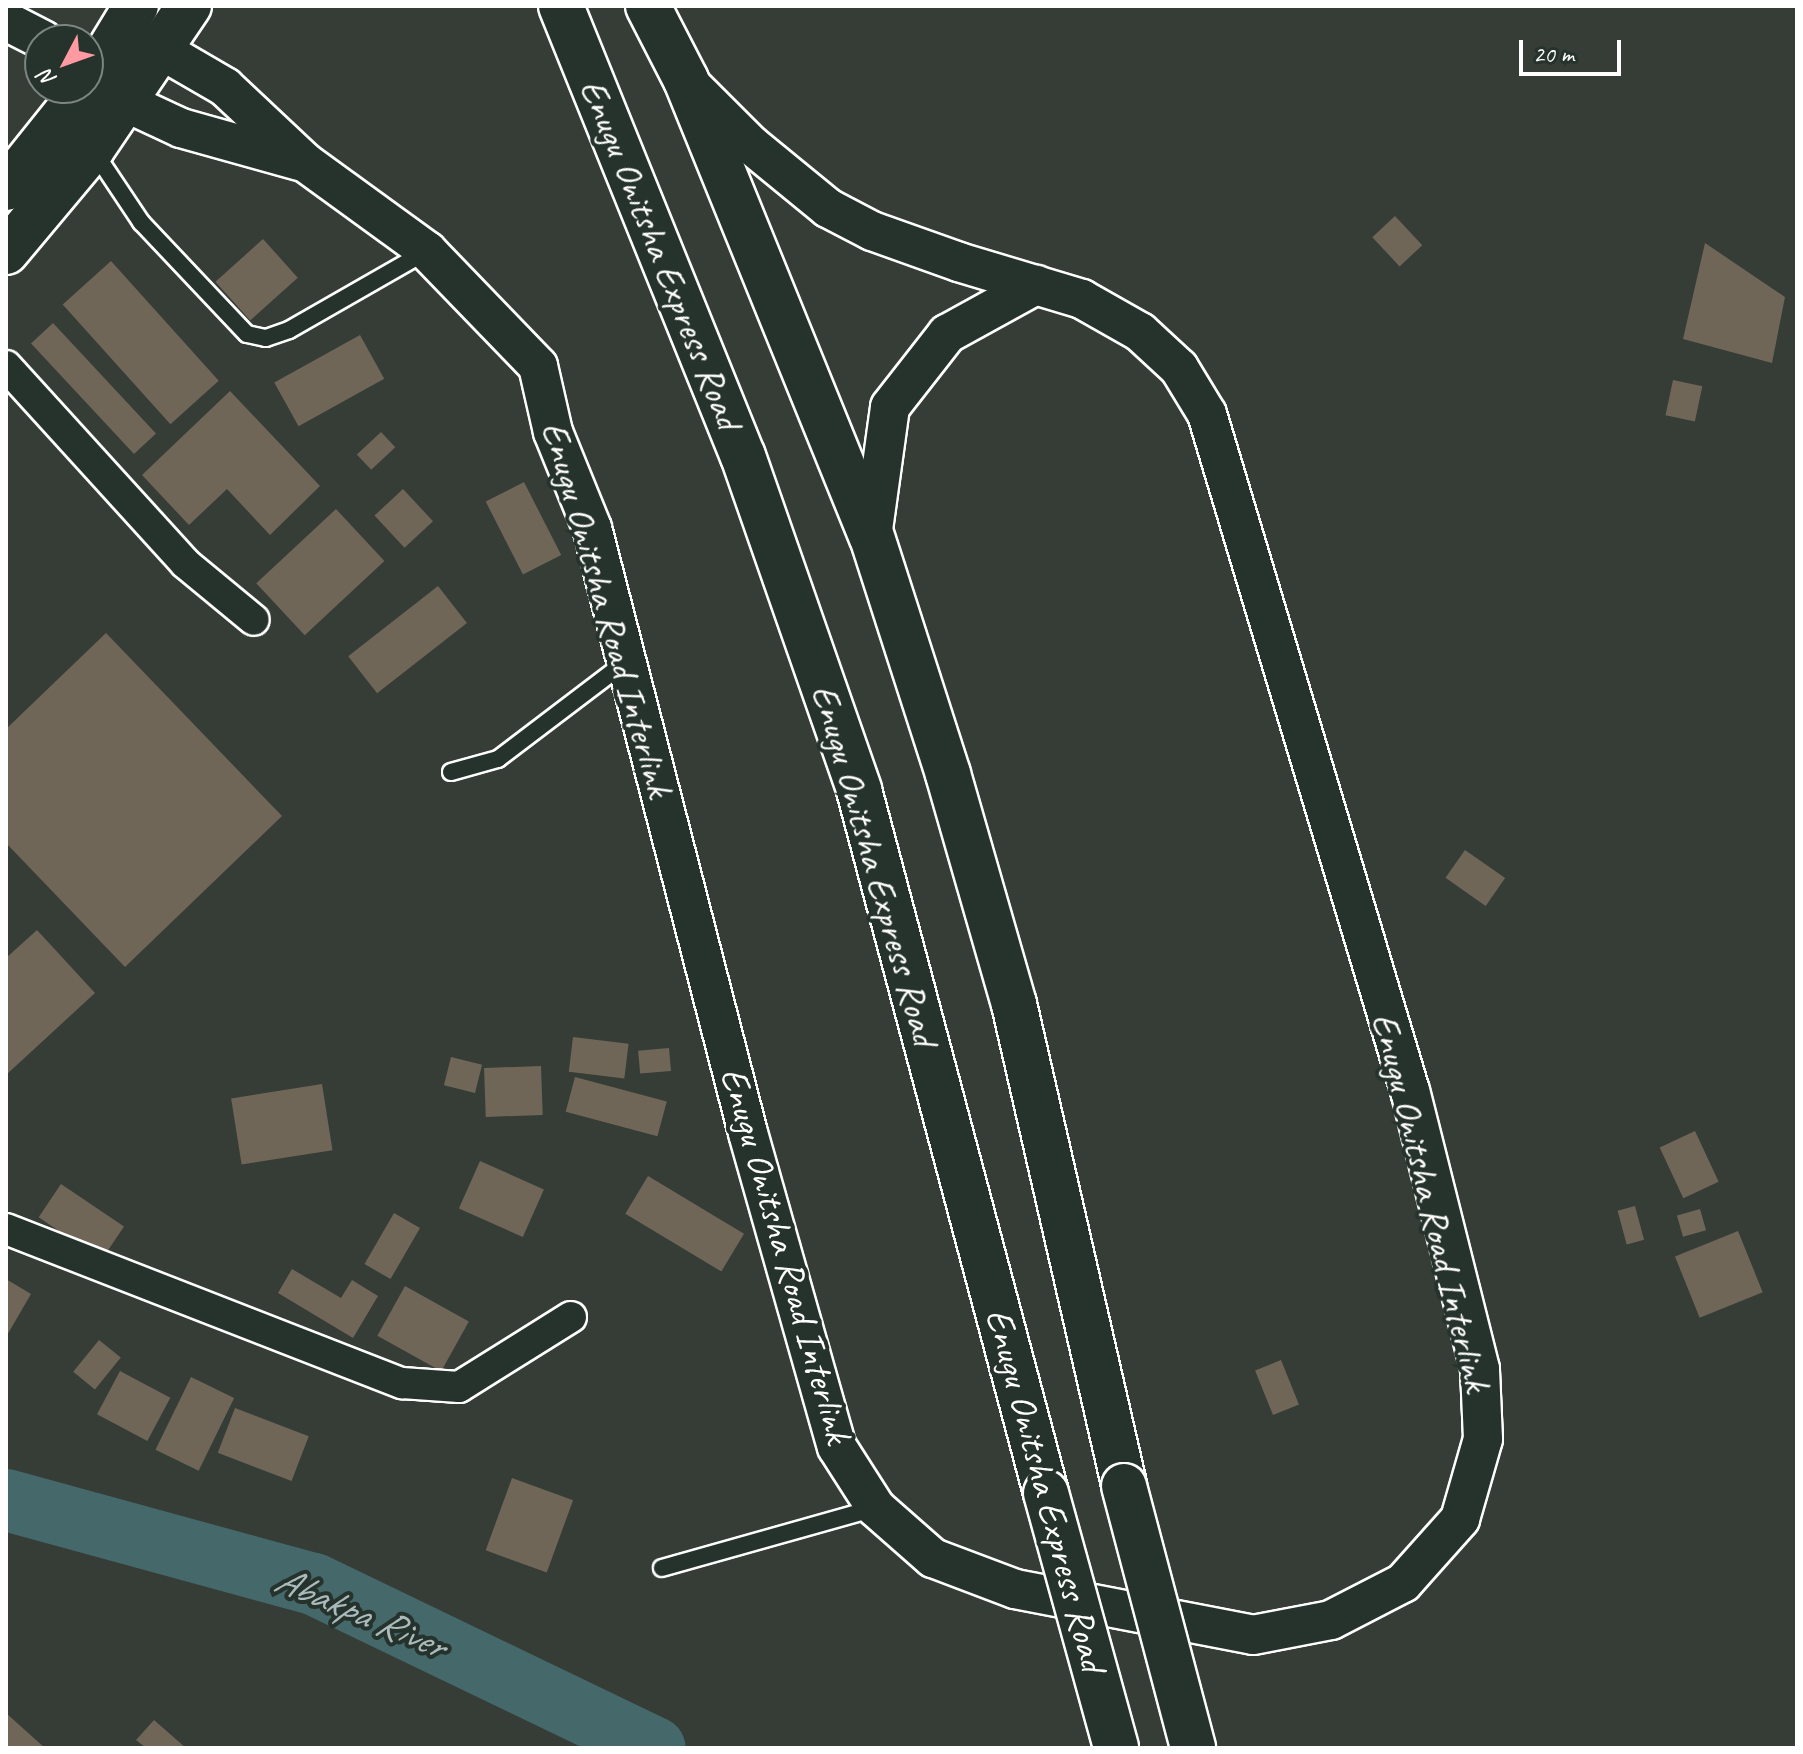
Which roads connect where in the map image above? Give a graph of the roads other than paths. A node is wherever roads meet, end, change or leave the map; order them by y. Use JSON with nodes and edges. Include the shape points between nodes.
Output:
{"nodes":[{"id":1,"x":136,"y":6,"type":"edge"},
{"id":2,"x":561,"y":6,"type":"edge"},
{"id":3,"x":648,"y":6,"type":"edge"},
{"id":4,"x":6,"y":21,"type":"edge"},
{"id":5,"x":177,"y":25,"type":"edge"},
{"id":6,"x":24,"y":30,"type":"edge"},
{"id":7,"x":104,"y":62,"type":"edge"},
{"id":8,"x":104,"y":70,"type":"edge"},
{"id":9,"x":104,"y":78,"type":"edge"},
{"id":10,"x":686,"y":80,"type":"junction"},
{"id":11,"x":73,"y":104,"type":"edge"},
{"id":12,"x":95,"y":104,"type":"edge"},
{"id":13,"x":92,"y":149,"type":"junction"},
{"id":14,"x":306,"y":163,"type":"junction"},
{"id":15,"x":6,"y":188,"type":"edge"},
{"id":16,"x":427,"y":251,"type":"junction"},
{"id":17,"x":6,"y":252,"type":"edge"},
{"id":18,"x":1036,"y":285,"type":"junction"},
{"id":19,"x":6,"y":366,"type":"edge"},
{"id":20,"x":872,"y":537,"type":"junction"},
{"id":21,"x":254,"y":620,"type":"dead end"},
{"id":22,"x":628,"y":661,"type":"junction"},
{"id":23,"x":451,"y":772,"type":"dead end"},
{"id":24,"x":6,"y":1229,"type":"edge"},
{"id":25,"x":571,"y":1317,"type":"dead end"},
{"id":26,"x":876,"y":1508,"type":"junction"},
{"id":27,"x":662,"y":1568,"type":"dead end"},
{"id":28,"x":1116,"y":1748,"type":"edge"},
{"id":29,"x":1193,"y":1748,"type":"edge"}],
"edges":[{"from":1,"to":7,"type":"main road"},
{"from":2,"to":28,"type":"main road","name":"Enugu Onitsha Express Road","bridge":true,"via":[[743,456],[859,790]]},
{"from":3,"to":10,"type":"main road","name":"Enugu Onitsha Express Road"},
{"from":4,"to":6,"type":"street"},
{"from":5,"to":8,"type":"main road"},
{"from":5,"to":14,"type":"street","name":"Enugu Onitsha Road Interlink","via":[[225,87]]},
{"from":9,"to":14,"type":"street","name":"Enugu Onitsha Road Interlink","via":[[181,128]]},
{"from":10,"to":18,"type":"street","name":"Enugu Onitsha Road Interlink","via":[[751,145],[828,208],[872,231]]},
{"from":10,"to":20,"type":"main road","name":"Enugu Onitsha Express Road"},
{"from":11,"to":15,"type":"main road"},
{"from":12,"to":13,"type":"main road"},
{"from":13,"to":16,"type":"lane","via":[[141,222],[247,334],[266,338],[289,330]]},
{"from":13,"to":17,"type":"main road"},
{"from":14,"to":16,"type":"street","name":"Enugu Onitsha Road Interlink"},
{"from":16,"to":22,"type":"street","name":"Enugu Onitsha Road Interlink","via":[[538,366],[553,432],[592,528]]},
{"from":18,"to":20,"type":"street","via":[[947,334],[890,407]]},
{"from":18,"to":26,"type":"street","name":"Enugu Onitsha Road Interlink","via":[[1082,299],[1140,332],[1179,368],[1207,414],[1410,1091],[1480,1369],[1483,1439],[1460,1519],[1403,1583],[1331,1620],[1253,1635],[1015,1589],[933,1558]]},
{"from":19,"to":21,"type":"street","via":[[185,563]]},
{"from":20,"to":29,"type":"main road","name":"Enugu Onitsha Express Road","bridge":true,"via":[[1014,1004],[1124,1486]]},
{"from":22,"to":23,"type":"lane","via":[[498,759]]},
{"from":22,"to":26,"type":"street","name":"Enugu Onitsha Road Interlink","via":[[748,1133],[837,1447]]},
{"from":24,"to":25,"type":"street","via":[[402,1383],[459,1387]]},
{"from":26,"to":27,"type":"lane"}]}
